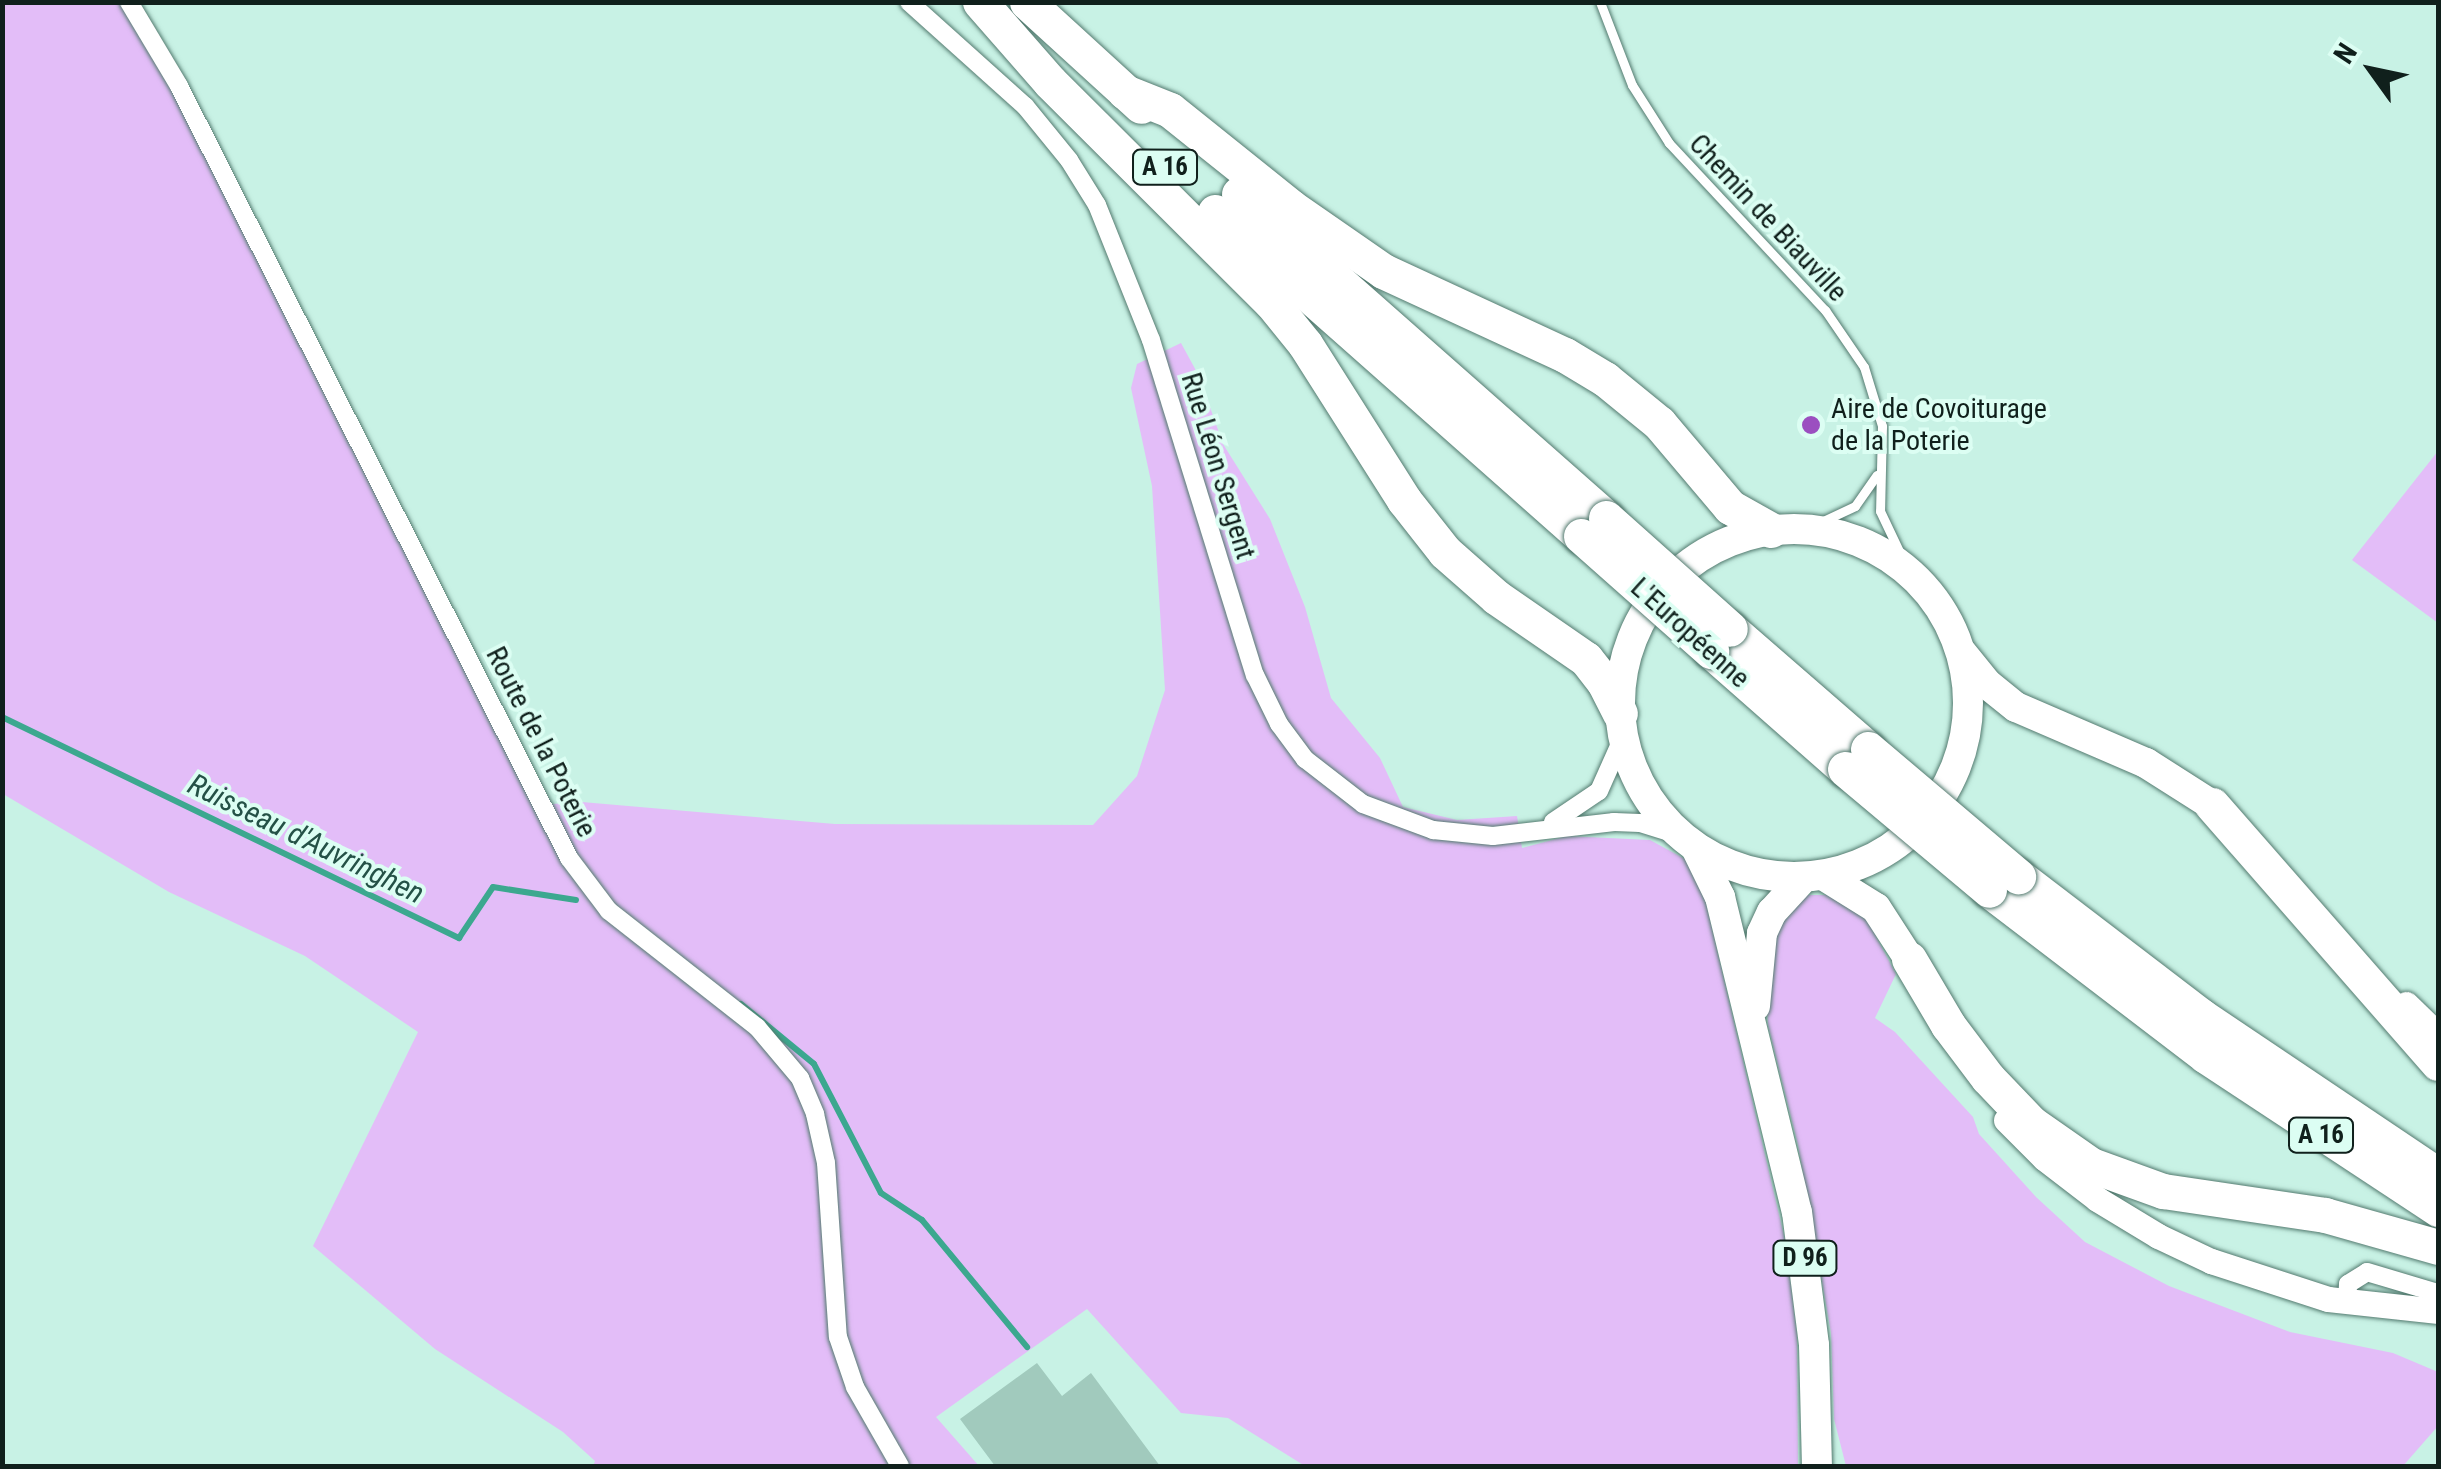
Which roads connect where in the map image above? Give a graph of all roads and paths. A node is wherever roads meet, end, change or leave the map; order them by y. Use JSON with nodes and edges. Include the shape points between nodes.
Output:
{"nodes":[{"id":1,"x":130,"y":2,"type":"edge"},
{"id":2,"x":909,"y":2,"type":"edge"},
{"id":3,"x":982,"y":2,"type":"edge"},
{"id":4,"x":1027,"y":2,"type":"edge"},
{"id":5,"x":1600,"y":2,"type":"edge"},
{"id":6,"x":1125,"y":92,"type":"junction"},
{"id":7,"x":1880,"y":468,"type":"junction"},
{"id":8,"x":1594,"y":527,"type":"junction"},
{"id":9,"x":1788,"y":530,"type":"junction"},
{"id":10,"x":1909,"y":572,"type":"junction"},
{"id":11,"x":1960,"y":651,"type":"junction"},
{"id":12,"x":1621,"y":724,"type":"junction"},
{"id":13,"x":2212,"y":806,"type":"junction"},
{"id":14,"x":1539,"y":828,"type":"junction"},
{"id":15,"x":1688,"y":842,"type":"junction"},
{"id":16,"x":1813,"y":876,"type":"junction"},
{"id":17,"x":2003,"y":883,"type":"junction"},
{"id":18,"x":1909,"y":959,"type":"junction"},
{"id":19,"x":2438,"y":1035,"type":"edge"},
{"id":20,"x":1760,"y":1054,"type":"junction"},
{"id":21,"x":2438,"y":1062,"type":"edge"},
{"id":22,"x":2438,"y":1174,"type":"edge"},
{"id":23,"x":2438,"y":1209,"type":"edge"},
{"id":24,"x":2438,"y":1247,"type":"edge"},
{"id":25,"x":2438,"y":1293,"type":"edge"},
{"id":26,"x":2347,"y":1303,"type":"junction"},
{"id":27,"x":2438,"y":1311,"type":"edge"},
{"id":28,"x":900,"y":1466,"type":"edge"},
{"id":29,"x":1817,"y":1466,"type":"edge"}],
"edges":[{"from":1,"to":28,"type":"street","name":"Route de la Poterie","via":[[179,86],[569,858],[618,919],[757,1027],[800,1078],[826,1163],[838,1337],[855,1387]]},
{"from":2,"to":14,"type":"street","name":"Rue Léon Sergent","via":[[1025,106],[1097,205],[1151,340],[1255,675],[1295,748],[1349,796],[1402,822],[1478,836]]},
{"from":3,"to":8,"type":"highway","name":"L'Européenne","number":"A 16"},
{"from":3,"to":12,"type":"highway","via":[[1050,82],[1272,302],[1434,539],[1482,586],[1586,659]]},
{"from":4,"to":6,"type":"highway","name":"L'Européenne","number":"A 16"},
{"from":5,"to":7,"type":"lane","name":"Chemin de Biauville","via":[[1632,86],[1668,143],[1825,310],[1856,352],[1876,395]]},
{"from":6,"to":8,"type":"highway","name":"L'Européenne","number":"A 16"},
{"from":6,"to":9,"type":"highway","via":[[1170,110],[1384,271],[1605,378],[1659,423],[1730,507]]},
{"from":7,"to":9,"type":"lane","via":[[1855,506]]},
{"from":7,"to":10,"type":"lane","name":"Chemin de Biauville","via":[[1882,521]]},
{"from":8,"to":17,"type":"highway","name":"L'Européenne","number":"A 16","bridge":true},
{"from":9,"to":10,"type":"main road","via":[[1856,540]]},
{"from":9,"to":12,"type":"main road","via":[[1717,547],[1663,588],[1629,646]]},
{"from":10,"to":11,"type":"main road","via":[[1943,612]]},
{"from":11,"to":13,"type":"main road","via":[[2016,707],[2146,762]]},
{"from":11,"to":16,"type":"main road","via":[[1967,719],[1942,794],[1914,830],[1886,851]]},
{"from":12,"to":14,"type":"street","via":[[1599,791]]},
{"from":12,"to":15,"type":"main road","via":[[1645,795]]},
{"from":13,"to":19,"type":"main road","via":[[2286,870]]},
{"from":13,"to":21,"type":"highway"},
{"from":14,"to":15,"type":"street","name":"Rue Léon Sergent","via":[[1628,822]]},
{"from":15,"to":16,"type":"main road","via":[[1742,870]]},
{"from":15,"to":20,"type":"main road","number":"D 96","via":[[1717,887]]},
{"from":16,"to":18,"type":"main road","via":[[1876,908]]},
{"from":16,"to":20,"type":"main road","number":"D 96","via":[[1772,912],[1758,947]]},
{"from":17,"to":22,"type":"highway","name":"L'Européenne","number":"A 16"},
{"from":17,"to":23,"type":"highway","name":"L'Européenne","number":"A 16","via":[[2206,1056]]},
{"from":18,"to":24,"type":"highway","via":[[1988,1078],[2030,1124],[2091,1165],[2163,1192],[2325,1215]]},
{"from":18,"to":26,"type":"main road","via":[[1919,991],[1962,1066],[2007,1121],[2069,1178],[2141,1227],[2211,1261]]},
{"from":20,"to":29,"type":"main road","number":"D 96","via":[[1804,1252]]},
{"from":25,"to":26,"type":"street","via":[[2367,1272],[2351,1278]]},
{"from":26,"to":27,"type":"main road"}]}
